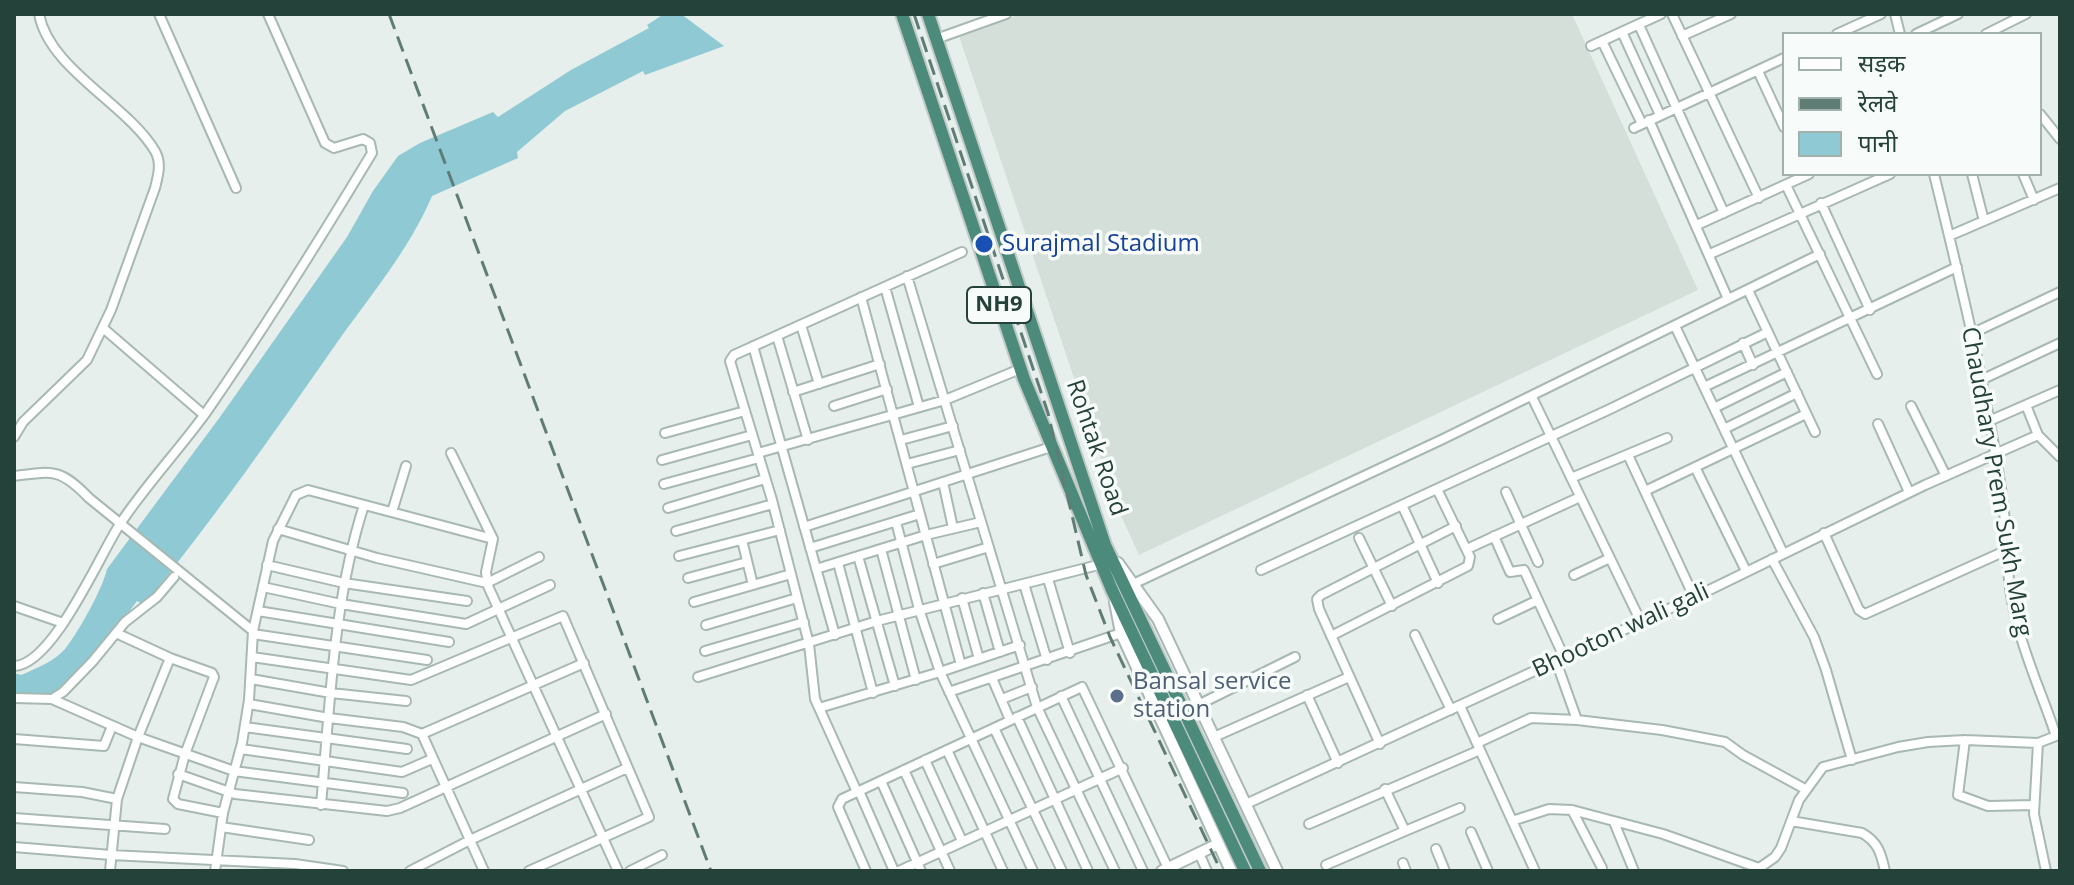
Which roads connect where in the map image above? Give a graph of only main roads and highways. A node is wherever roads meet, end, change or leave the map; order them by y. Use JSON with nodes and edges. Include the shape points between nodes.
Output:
{"nodes":[{"id":1,"x":902,"y":14,"type":"edge"},
{"id":2,"x":928,"y":14,"type":"edge"},
{"id":3,"x":1131,"y":627,"type":"junction"},
{"id":4,"x":1245,"y":871,"type":"edge"},
{"id":5,"x":1260,"y":871,"type":"edge"}],
"edges":[{"from":1,"to":3,"type":"highway","name":"Rohtak Road","number":"NH9","via":[[1020,369]]},
{"from":2,"to":3,"type":"highway","name":"Rohtak Road","number":"NH9"},
{"from":3,"to":4,"type":"highway","number":"NH9"},
{"from":3,"to":5,"type":"highway","number":"NH9"}]}
